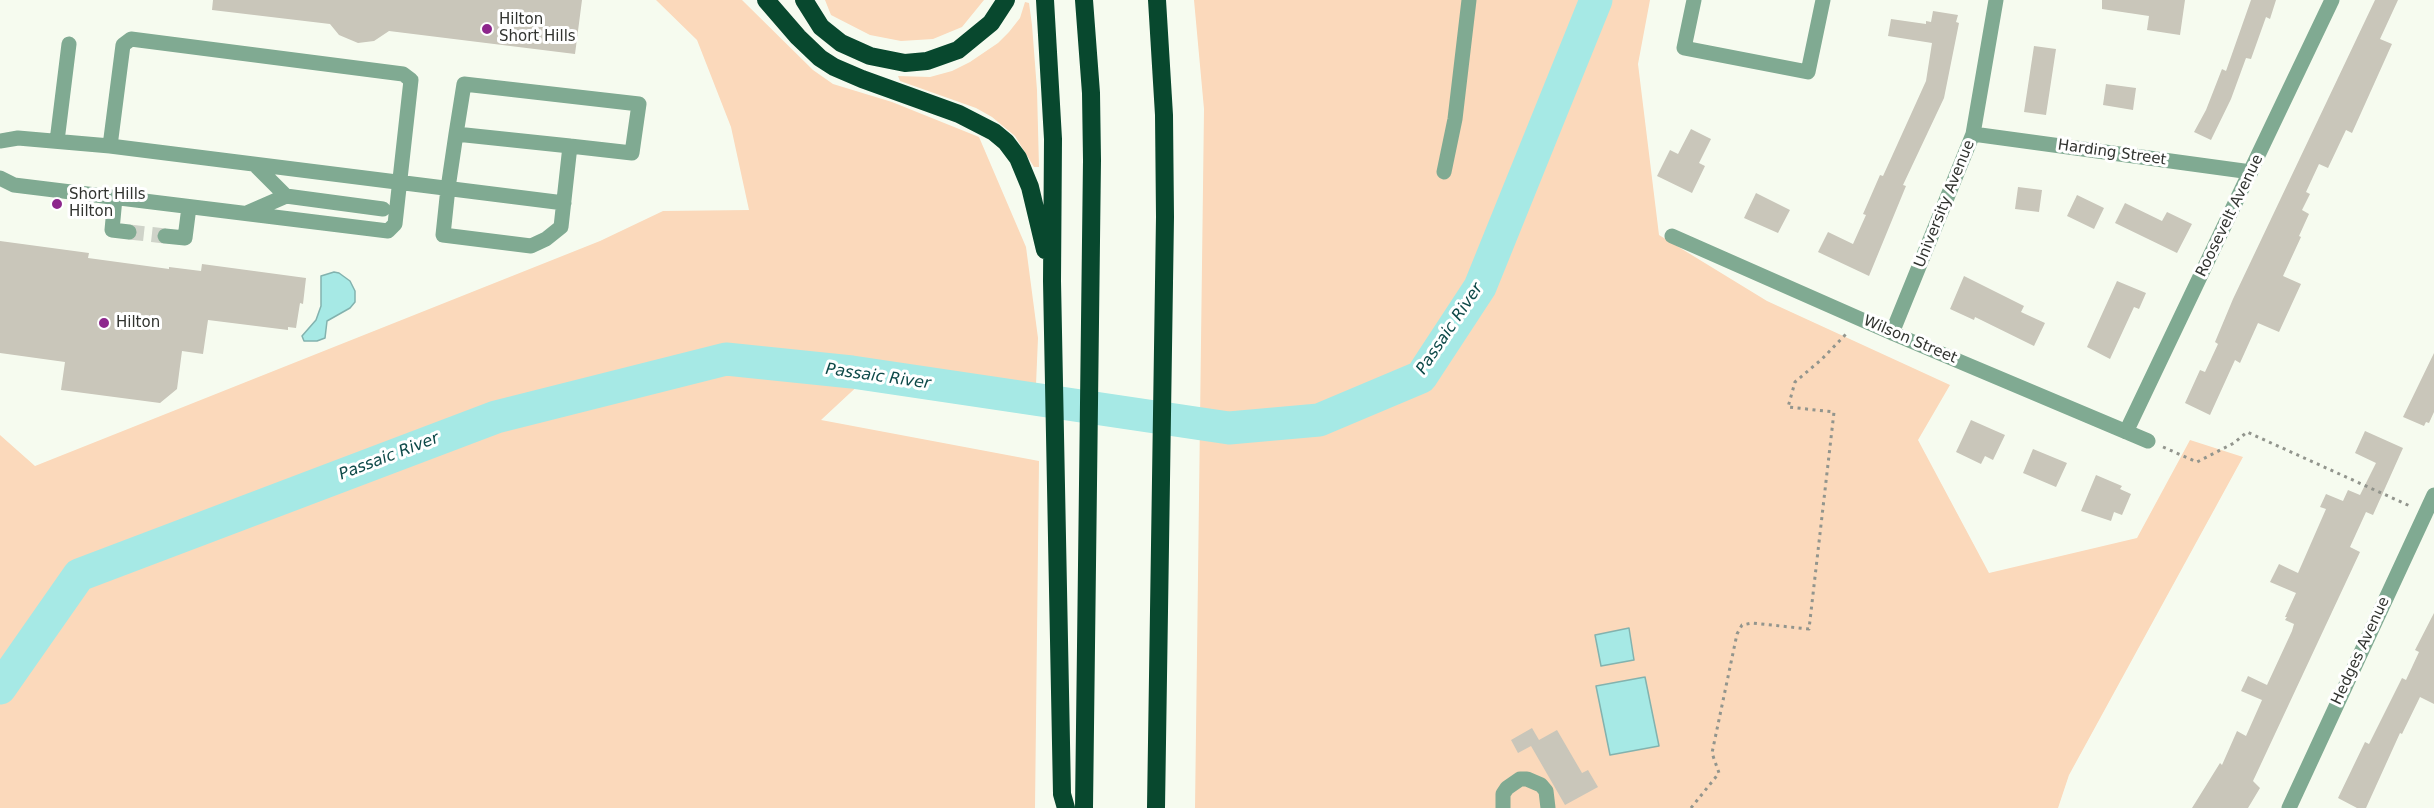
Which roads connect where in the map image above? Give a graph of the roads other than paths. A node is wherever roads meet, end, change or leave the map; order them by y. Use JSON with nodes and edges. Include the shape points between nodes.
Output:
{"nodes":[{"id":1,"x":766,"y":0,"type":"edge"},
{"id":2,"x":804,"y":0,"type":"edge"},
{"id":3,"x":1006,"y":0,"type":"edge"},
{"id":4,"x":1045,"y":0,"type":"edge"},
{"id":5,"x":1084,"y":0,"type":"edge"},
{"id":6,"x":1157,"y":0,"type":"edge"},
{"id":7,"x":1469,"y":0,"type":"edge"},
{"id":8,"x":1694,"y":0,"type":"edge"},
{"id":9,"x":1823,"y":0,"type":"edge"},
{"id":10,"x":1996,"y":0,"type":"edge"},
{"id":11,"x":2332,"y":0,"type":"edge"},
{"id":12,"x":69,"y":45,"type":"dead end"},
{"id":13,"x":456,"y":134,"type":"junction"},
{"id":14,"x":1973,"y":134,"type":"junction"},
{"id":15,"x":0,"y":141,"type":"edge"},
{"id":16,"x":57,"y":141,"type":"junction"},
{"id":17,"x":111,"y":146,"type":"junction"},
{"id":18,"x":570,"y":146,"type":"junction"},
{"id":19,"x":254,"y":164,"type":"junction"},
{"id":20,"x":1444,"y":172,"type":"dead end"},
{"id":21,"x":2251,"y":172,"type":"junction"},
{"id":22,"x":0,"y":178,"type":"edge"},
{"id":23,"x":400,"y":182,"type":"junction"},
{"id":24,"x":448,"y":188,"type":"junction"},
{"id":25,"x":286,"y":196,"type":"junction"},
{"id":26,"x":116,"y":198,"type":"junction"},
{"id":27,"x":564,"y":203,"type":"junction"},
{"id":28,"x":189,"y":207,"type":"junction"},
{"id":29,"x":383,"y":209,"type":"dead end"},
{"id":30,"x":244,"y":214,"type":"junction"},
{"id":31,"x":129,"y":232,"type":"tunnel mouth"},
{"id":32,"x":165,"y":236,"type":"tunnel mouth"},
{"id":33,"x":1672,"y":236,"type":"dead end"},
{"id":34,"x":1052,"y":281,"type":"junction"},
{"id":35,"x":1892,"y":333,"type":"junction"},
{"id":36,"x":2126,"y":432,"type":"junction"},
{"id":37,"x":2154,"y":444,"type":"road end"},
{"id":38,"x":2434,"y":495,"type":"edge"},
{"id":39,"x":1066,"y":808,"type":"edge"},
{"id":40,"x":1084,"y":808,"type":"edge"},
{"id":41,"x":1156,"y":808,"type":"edge"},
{"id":42,"x":1503,"y":808,"type":"edge"},
{"id":43,"x":1548,"y":808,"type":"edge"},
{"id":44,"x":2289,"y":808,"type":"edge"}],
"edges":[{"from":1,"to":34,"type":"highway","via":[[798,37],[834,67],[959,114],[1006,142],[1018,158],[1030,187]]},
{"from":2,"to":3,"type":"highway","via":[[821,27],[842,44],[870,56],[905,63],[927,61],[958,50],[991,23]]},
{"from":4,"to":34,"type":"highway","via":[[1053,139]]},
{"from":5,"to":40,"type":"highway","via":[[1092,160]]},
{"from":6,"to":41,"type":"highway","via":[[1164,115]]},
{"from":7,"to":20,"type":"street","via":[[1455,119]]},
{"from":8,"to":9,"type":"street","via":[[1684,48],[1808,72]]},
{"from":10,"to":14,"type":"street","name":"University Avenue"},
{"from":11,"to":21,"type":"street","name":"Roosevelt Avenue"},
{"from":12,"to":16,"type":"street"},
{"from":13,"to":18,"type":"street"},
{"from":13,"to":18,"type":"street","via":[[464,84],[639,104],[632,153]]},
{"from":13,"to":24,"type":"street"},
{"from":14,"to":21,"type":"street","name":"Harding Street"},
{"from":14,"to":35,"type":"street","name":"University Avenue"},
{"from":15,"to":16,"type":"street"},
{"from":16,"to":17,"type":"street"},
{"from":17,"to":19,"type":"street"},
{"from":17,"to":23,"type":"street","via":[[123,45],[131,39],[403,75],[411,80]]},
{"from":18,"to":27,"type":"street"},
{"from":19,"to":23,"type":"street"},
{"from":19,"to":25,"type":"street"},
{"from":21,"to":36,"type":"street","name":"Roosevelt Avenue"},
{"from":22,"to":26,"type":"street","via":[[15,185]]},
{"from":23,"to":24,"type":"street"},
{"from":23,"to":30,"type":"street","via":[[395,224],[388,231]]},
{"from":24,"to":27,"type":"street"},
{"from":24,"to":27,"type":"street","via":[[443,235],[531,246],[561,227]]},
{"from":25,"to":29,"type":"street"},
{"from":25,"to":30,"type":"street"},
{"from":26,"to":28,"type":"street"},
{"from":26,"to":31,"type":"street","via":[[112,230]]},
{"from":28,"to":30,"type":"street"},
{"from":28,"to":32,"type":"street","via":[[185,238]]},
{"from":33,"to":35,"type":"street","name":"Wilson Street"},
{"from":34,"to":39,"type":"highway","via":[[1062,794]]},
{"from":35,"to":36,"type":"street","name":"Wilson Street"},
{"from":36,"to":37,"type":"street","name":"Wilson Street"},
{"from":38,"to":44,"type":"street","name":"Hedges Avenue"},
{"from":42,"to":43,"type":"street","via":[[1507,788],[1527,779],[1546,791]]}]}
